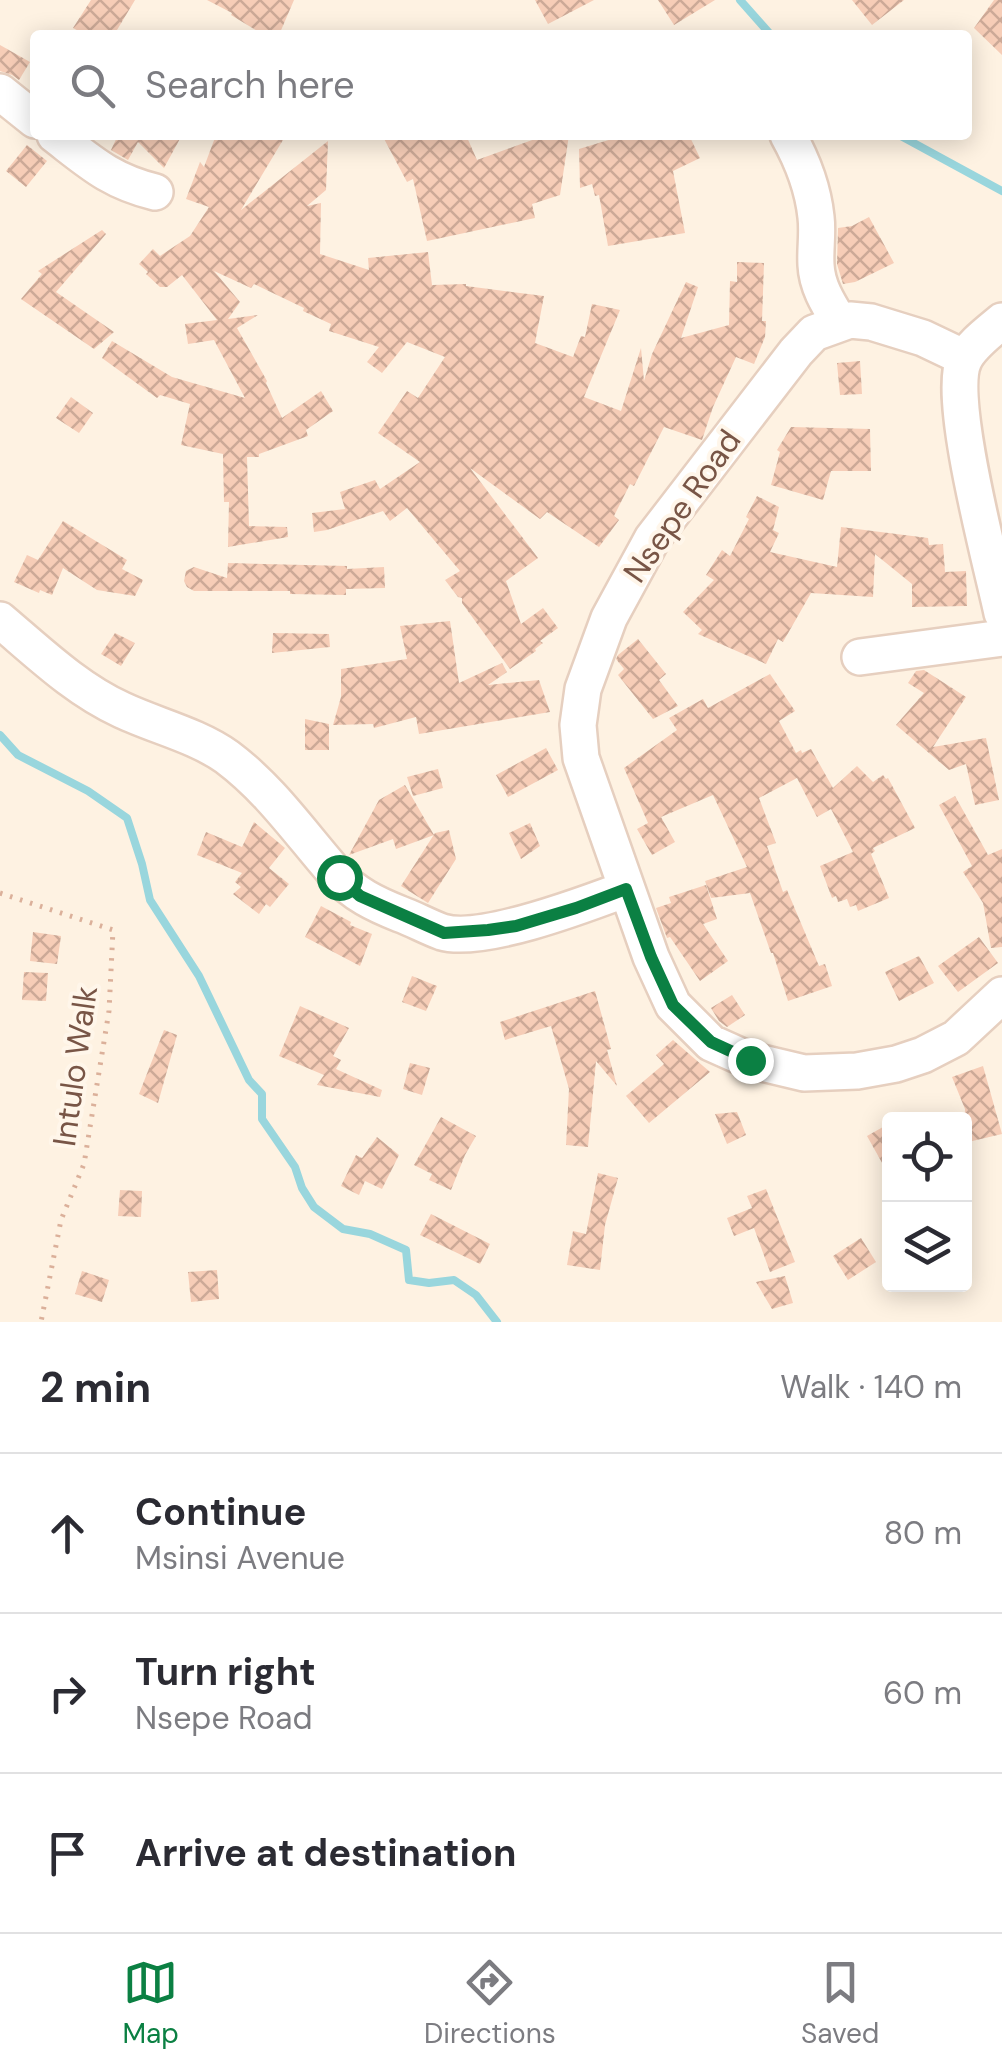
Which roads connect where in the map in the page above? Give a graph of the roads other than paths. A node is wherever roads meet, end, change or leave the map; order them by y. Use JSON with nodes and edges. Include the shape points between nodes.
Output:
{"nodes":[{"id":1,"x":0,"y":92,"type":"edge"},
{"id":2,"x":30,"y":116,"type":"edge"},
{"id":3,"x":61,"y":140,"type":"edge"},
{"id":4,"x":790,"y":140,"type":"edge"},
{"id":5,"x":154,"y":192,"type":"dead end"},
{"id":6,"x":1002,"y":322,"type":"edge"},
{"id":7,"x":840,"y":324,"type":"junction"},
{"id":8,"x":964,"y":358,"type":"junction"},
{"id":9,"x":1002,"y":614,"type":"edge"},
{"id":10,"x":0,"y":620,"type":"edge"},
{"id":11,"x":1002,"y":638,"type":"edge"},
{"id":12,"x":860,"y":656,"type":"dead end"},
{"id":13,"x":626,"y":889,"type":"junction"},
{"id":14,"x":1002,"y":995,"type":"edge"}],
"edges":[{"from":1,"to":2,"type":"street"},
{"from":3,"to":5,"type":"street","via":[[104,173]]},
{"from":4,"to":7,"type":"street","via":[[817,219],[818,280]]},
{"from":6,"to":8,"type":"street"},
{"from":7,"to":8,"type":"street","via":[[871,322]]},
{"from":7,"to":13,"type":"street","name":"Nsepe Road","via":[[805,342],[652,539],[609,618],[582,689],[581,758]]},
{"from":8,"to":9,"type":"street","via":[[960,403]]},
{"from":10,"to":13,"type":"street","via":[[91,694],[234,762],[273,797],[339,877],[377,905],[444,933],[460,933],[516,926]]},
{"from":11,"to":12,"type":"street"},
{"from":13,"to":14,"type":"street","name":"Nsepe Road","via":[[673,1005],[711,1042],[750,1060],[804,1072],[896,1064],[956,1038]]}]}
